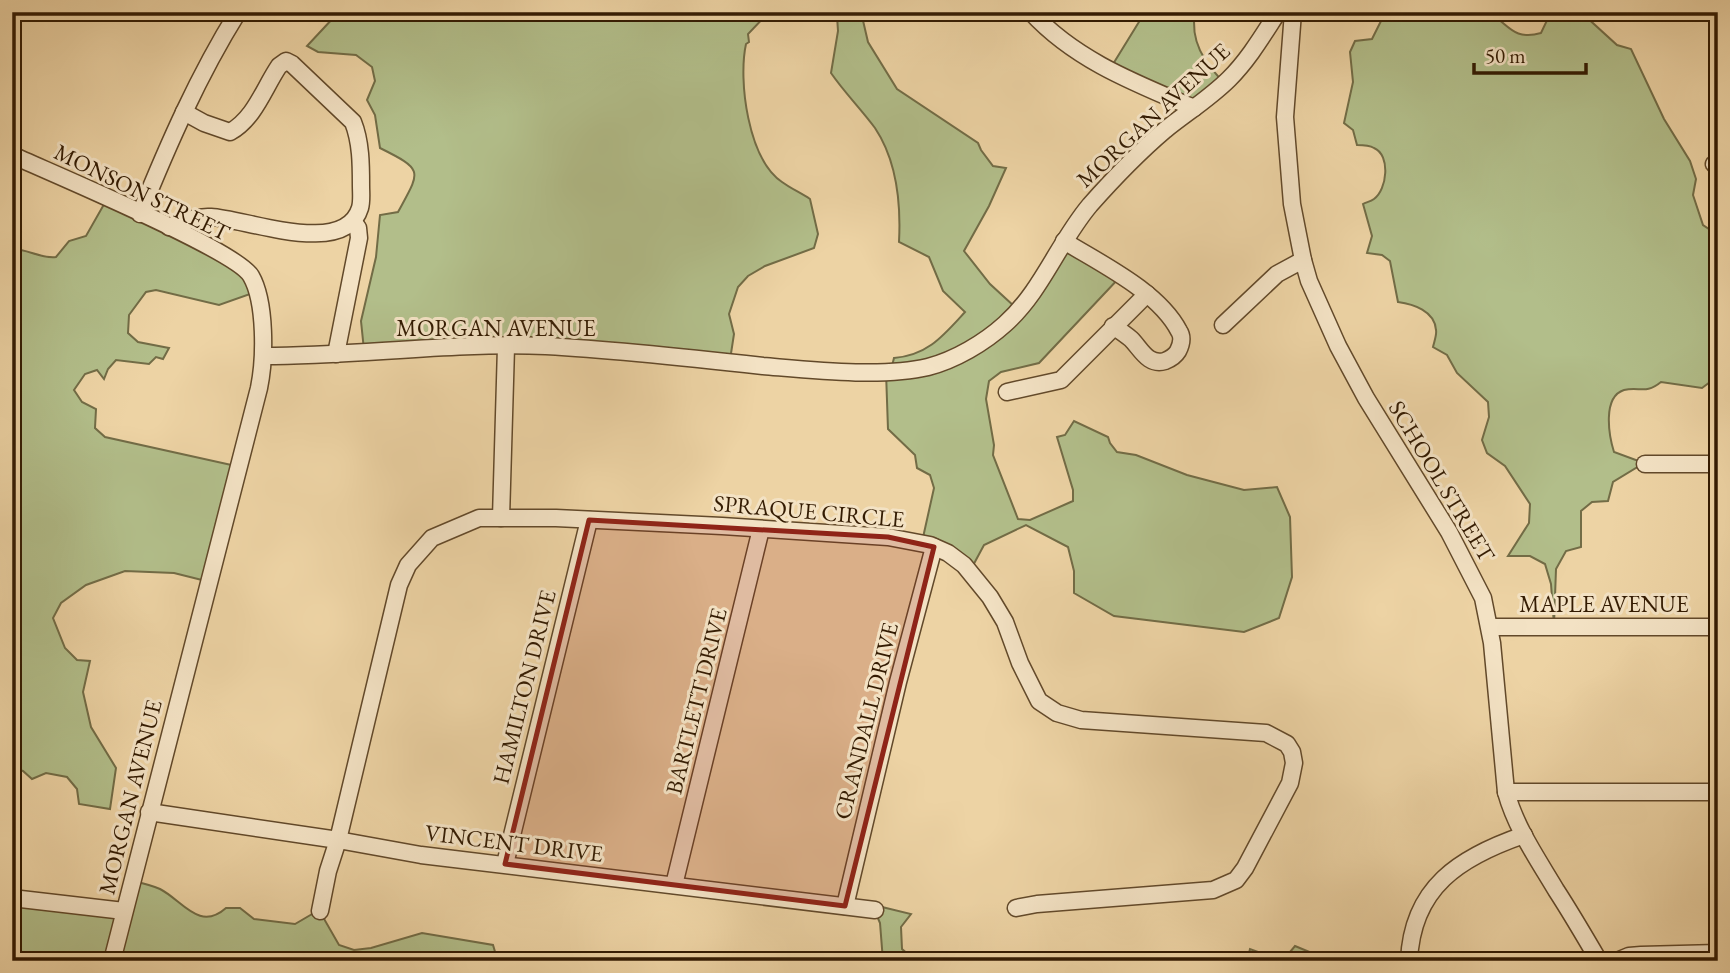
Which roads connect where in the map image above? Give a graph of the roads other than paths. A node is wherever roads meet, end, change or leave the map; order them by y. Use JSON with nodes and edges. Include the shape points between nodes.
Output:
{"nodes":[{"id":1,"x":238,"y":12,"type":"edge"},
{"id":2,"x":1031,"y":12,"type":"edge"},
{"id":3,"x":1278,"y":12,"type":"edge"},
{"id":4,"x":1293,"y":12,"type":"edge"},
{"id":5,"x":1194,"y":108,"type":"junction"},
{"id":6,"x":184,"y":112,"type":"junction"},
{"id":7,"x":12,"y":155,"type":"edge"},
{"id":8,"x":140,"y":214,"type":"junction"},
{"id":9,"x":353,"y":221,"type":"junction"},
{"id":10,"x":169,"y":227,"type":"junction"},
{"id":11,"x":1064,"y":241,"type":"junction"},
{"id":12,"x":1303,"y":260,"type":"junction"},
{"id":13,"x":1147,"y":294,"type":"junction"},
{"id":14,"x":1223,"y":325,"type":"dead end"},
{"id":15,"x":1113,"y":326,"type":"junction"},
{"id":16,"x":506,"y":347,"type":"junction"},
{"id":17,"x":336,"y":354,"type":"junction"},
{"id":18,"x":264,"y":356,"type":"junction"},
{"id":19,"x":1007,"y":392,"type":"dead end"},
{"id":20,"x":1645,"y":464,"type":"dead end"},
{"id":21,"x":1718,"y":464,"type":"edge"},
{"id":22,"x":500,"y":518,"type":"junction"},
{"id":23,"x":589,"y":520,"type":"junction"},
{"id":24,"x":761,"y":528,"type":"junction"},
{"id":25,"x":934,"y":547,"type":"junction"},
{"id":26,"x":1490,"y":627,"type":"junction"},
{"id":27,"x":1718,"y":627,"type":"edge"},
{"id":28,"x":1506,"y":792,"type":"junction"},
{"id":29,"x":1718,"y":792,"type":"edge"},
{"id":30,"x":149,"y":812,"type":"junction"},
{"id":31,"x":1524,"y":835,"type":"junction"},
{"id":32,"x":338,"y":840,"type":"junction"},
{"id":33,"x":505,"y":864,"type":"junction"},
{"id":34,"x":674,"y":885,"type":"junction"},
{"id":35,"x":12,"y":898,"type":"edge"},
{"id":36,"x":845,"y":906,"type":"junction"},
{"id":37,"x":1016,"y":908,"type":"dead end"},
{"id":38,"x":875,"y":910,"type":"dead end"},
{"id":39,"x":124,"y":911,"type":"junction"},
{"id":40,"x":320,"y":911,"type":"dead end"},
{"id":41,"x":1718,"y":953,"type":"edge"},
{"id":42,"x":112,"y":961,"type":"edge"},
{"id":43,"x":1409,"y":961,"type":"edge"},
{"id":44,"x":1600,"y":961,"type":"edge"},
{"id":45,"x":1617,"y":961,"type":"edge"}],
"edges":[{"from":1,"to":6,"type":"street"},
{"from":2,"to":5,"type":"street","via":[[1063,43],[1098,65]]},
{"from":3,"to":5,"type":"street","name":"MORGAN AVENUE","via":[[1228,80]]},
{"from":4,"to":12,"type":"street","name":"SCHOOL STREET","via":[[1285,117]]},
{"from":5,"to":11,"type":"street","name":"MORGAN AVENUE","via":[[1120,172]]},
{"from":6,"to":8,"type":"street"},
{"from":6,"to":9,"type":"street","via":[[230,132],[252,113],[279,66],[286,61],[292,64],[346,113],[358,133],[361,206]]},
{"from":7,"to":8,"type":"street","name":"MONSON STREET"},
{"from":8,"to":10,"type":"street","name":"MONSON STREET"},
{"from":9,"to":10,"type":"street","via":[[341,230],[316,234],[210,217]]},
{"from":9,"to":17,"type":"street","via":[[359,238]]},
{"from":10,"to":18,"type":"street","name":"MONSON STREET","via":[[205,244],[251,275]]},
{"from":11,"to":13,"type":"street"},
{"from":11,"to":16,"type":"street","name":"MORGAN AVENUE","via":[[1035,292],[1004,325],[968,350],[928,367],[807,370],[546,346]]},
{"from":12,"to":14,"type":"street","via":[[1277,274]]},
{"from":12,"to":26,"type":"street","name":"SCHOOL STREET","via":[[1360,388],[1479,588]]},
{"from":13,"to":15,"type":"street"},
{"from":13,"to":15,"type":"street","via":[[1180,332],[1177,353],[1164,361],[1152,360]]},
{"from":15,"to":19,"type":"street","via":[[1061,380]]},
{"from":16,"to":17,"type":"street","name":"MORGAN AVENUE"},
{"from":16,"to":22,"type":"street"},
{"from":17,"to":18,"type":"street","name":"MORGAN AVENUE"},
{"from":18,"to":30,"type":"street","name":"MORGAN AVENUE","via":[[260,388]]},
{"from":20,"to":21,"type":"street"},
{"from":22,"to":23,"type":"street","name":"SPRAQUE CIRCLE"},
{"from":22,"to":32,"type":"street","name":"SPRAQUE CIRCLE","via":[[479,518],[446,530],[432,538],[408,565],[399,584]]},
{"from":23,"to":24,"type":"street","name":"SPRAQUE CIRCLE"},
{"from":23,"to":33,"type":"street","name":"HAMILTON DRIVE"},
{"from":24,"to":25,"type":"street","name":"SPRAQUE CIRCLE","via":[[888,537]]},
{"from":24,"to":34,"type":"street","name":"BARTLETT DRIVE"},
{"from":25,"to":36,"type":"street","name":"CRANDALL DRIVE"},
{"from":25,"to":37,"type":"street","name":"SPRAQUE CIRCLE","via":[[956,559],[978,580],[1005,622],[1032,690],[1057,713],[1081,720],[1266,733],[1287,744],[1292,752],[1293,773],[1284,799],[1236,880],[1213,890]]},
{"from":26,"to":27,"type":"street","name":"MAPLE AVENUE"},
{"from":26,"to":28,"type":"street","name":"SCHOOL STREET"},
{"from":28,"to":29,"type":"street"},
{"from":28,"to":31,"type":"street","name":"SCHOOL STREET"},
{"from":30,"to":32,"type":"street","name":"VINCENT DRIVE"},
{"from":30,"to":39,"type":"street","name":"MORGAN AVENUE"},
{"from":31,"to":43,"type":"street","via":[[1482,851],[1440,880],[1418,915]]},
{"from":31,"to":44,"type":"street","name":"SCHOOL STREET"},
{"from":32,"to":33,"type":"street","name":"VINCENT DRIVE"},
{"from":32,"to":40,"type":"street","name":"SPRAQUE CIRCLE"},
{"from":33,"to":34,"type":"street","name":"VINCENT DRIVE"},
{"from":34,"to":36,"type":"street","name":"VINCENT DRIVE"},
{"from":35,"to":39,"type":"street"},
{"from":36,"to":38,"type":"street","name":"VINCENT DRIVE"},
{"from":39,"to":42,"type":"street","name":"MORGAN AVENUE"},
{"from":41,"to":45,"type":"street","via":[[1641,955]]}]}
